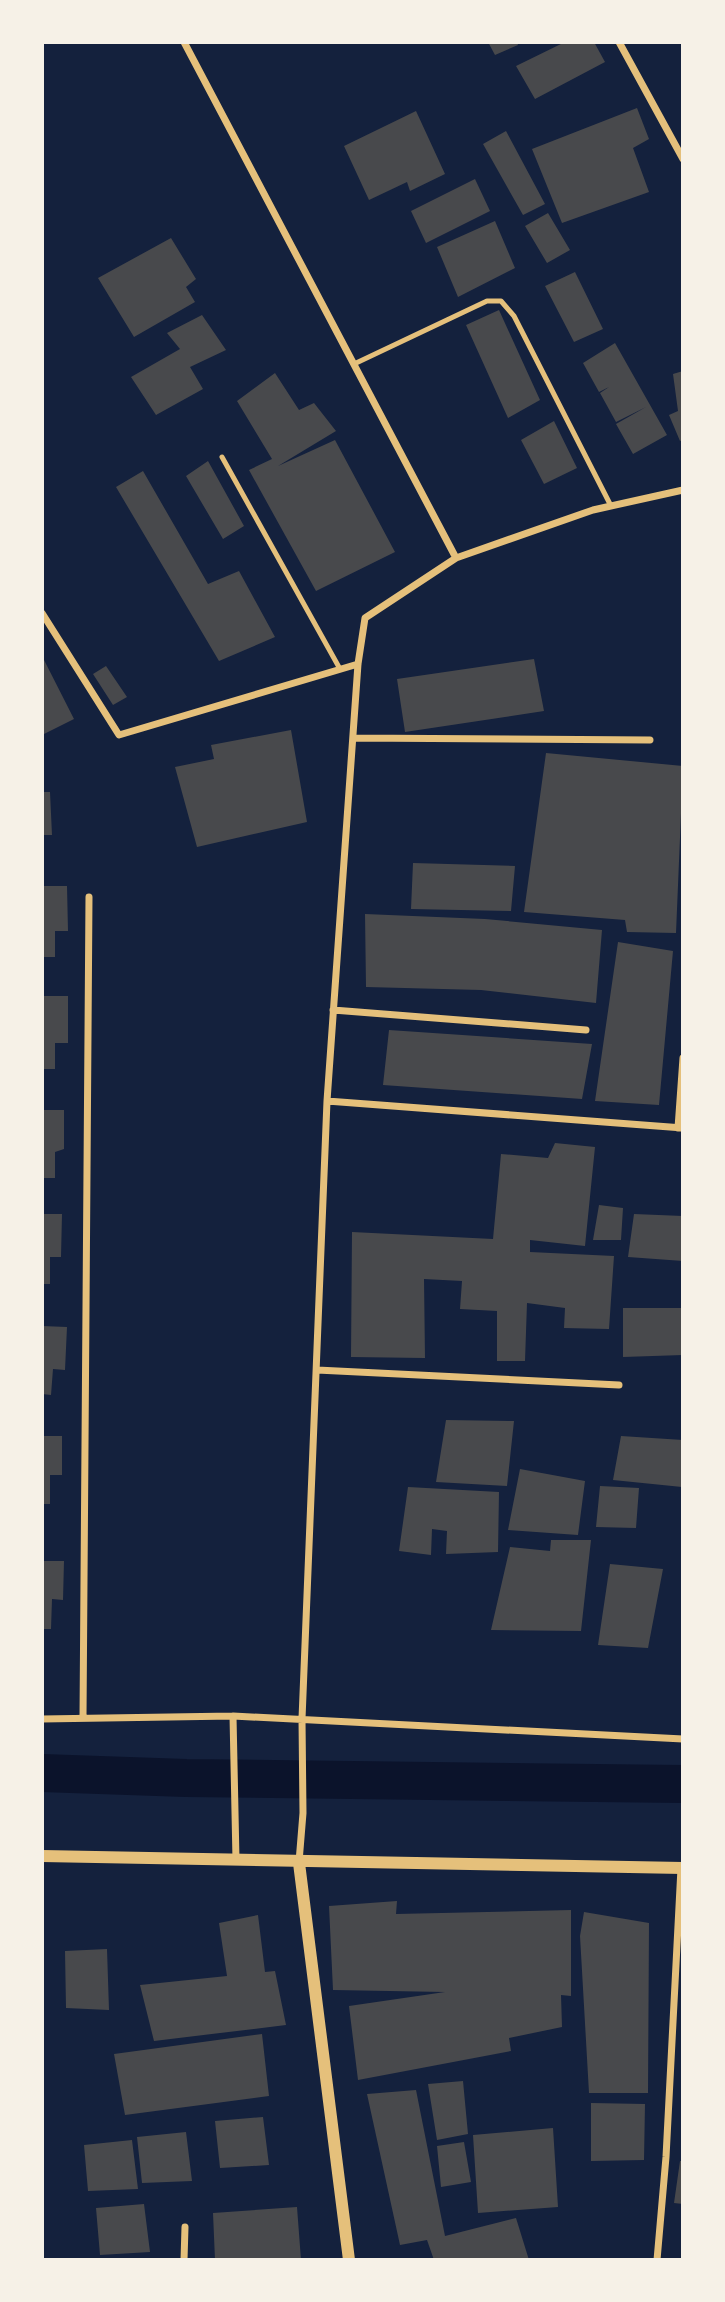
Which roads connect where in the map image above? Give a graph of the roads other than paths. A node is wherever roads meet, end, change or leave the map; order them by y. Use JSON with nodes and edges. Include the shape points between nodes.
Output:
{"nodes":[{"id":1,"x":184,"y":42,"type":"edge"},
{"id":2,"x":619,"y":42,"type":"edge"},
{"id":3,"x":683,"y":159,"type":"edge"},
{"id":4,"x":354,"y":364,"type":"junction"},
{"id":5,"x":222,"y":457,"type":"dead end"},
{"id":6,"x":683,"y":490,"type":"edge"},
{"id":7,"x":611,"y":506,"type":"junction"},
{"id":8,"x":456,"y":558,"type":"junction"},
{"id":9,"x":42,"y":613,"type":"edge"},
{"id":10,"x":358,"y":664,"type":"junction"},
{"id":11,"x":340,"y":669,"type":"junction"},
{"id":12,"x":353,"y":738,"type":"junction"},
{"id":13,"x":650,"y":740,"type":"dead end"},
{"id":14,"x":89,"y":897,"type":"dead end"},
{"id":15,"x":333,"y":1010,"type":"junction"},
{"id":16,"x":586,"y":1030,"type":"dead end"},
{"id":17,"x":683,"y":1058,"type":"edge"},
{"id":18,"x":327,"y":1101,"type":"junction"},
{"id":19,"x":681,"y":1128,"type":"edge"},
{"id":20,"x":317,"y":1370,"type":"junction"},
{"id":21,"x":619,"y":1385,"type":"dead end"},
{"id":22,"x":233,"y":1716,"type":"junction"},
{"id":23,"x":83,"y":1718,"type":"junction"},
{"id":24,"x":302,"y":1718,"type":"junction"},
{"id":25,"x":42,"y":1719,"type":"edge"},
{"id":26,"x":683,"y":1739,"type":"edge"},
{"id":27,"x":42,"y":1856,"type":"edge"},
{"id":28,"x":236,"y":1860,"type":"junction"},
{"id":29,"x":299,"y":1863,"type":"junction"},
{"id":30,"x":682,"y":1868,"type":"edge"},
{"id":31,"x":185,"y":2227,"type":"dead end"},
{"id":32,"x":184,"y":2260,"type":"edge"},
{"id":33,"x":349,"y":2260,"type":"edge"},
{"id":34,"x":657,"y":2260,"type":"edge"}],
"edges":[{"from":1,"to":4,"type":"street"},
{"from":2,"to":3,"type":"street"},
{"from":4,"to":7,"type":"lane","via":[[487,300],[501,301],[514,316]]},
{"from":4,"to":8,"type":"street"},
{"from":5,"to":11,"type":"lane"},
{"from":6,"to":7,"type":"street"},
{"from":7,"to":8,"type":"street"},
{"from":8,"to":10,"type":"street","via":[[365,618]]},
{"from":9,"to":11,"type":"street","via":[[119,735]]},
{"from":10,"to":11,"type":"street"},
{"from":10,"to":12,"type":"street"},
{"from":12,"to":13,"type":"street"},
{"from":12,"to":15,"type":"street"},
{"from":14,"to":23,"type":"street"},
{"from":15,"to":16,"type":"street"},
{"from":15,"to":18,"type":"street"},
{"from":17,"to":19,"type":"street"},
{"from":18,"to":19,"type":"street"},
{"from":18,"to":20,"type":"street"},
{"from":20,"to":21,"type":"street"},
{"from":20,"to":24,"type":"street"},
{"from":22,"to":23,"type":"street"},
{"from":22,"to":24,"type":"street"},
{"from":22,"to":28,"type":"street"},
{"from":23,"to":25,"type":"street"},
{"from":24,"to":26,"type":"street"},
{"from":24,"to":29,"type":"street"},
{"from":27,"to":28,"type":"street"},
{"from":28,"to":29,"type":"street"},
{"from":29,"to":30,"type":"street"},
{"from":29,"to":33,"type":"street"},
{"from":30,"to":34,"type":"street"},
{"from":31,"to":32,"type":"street"}]}
